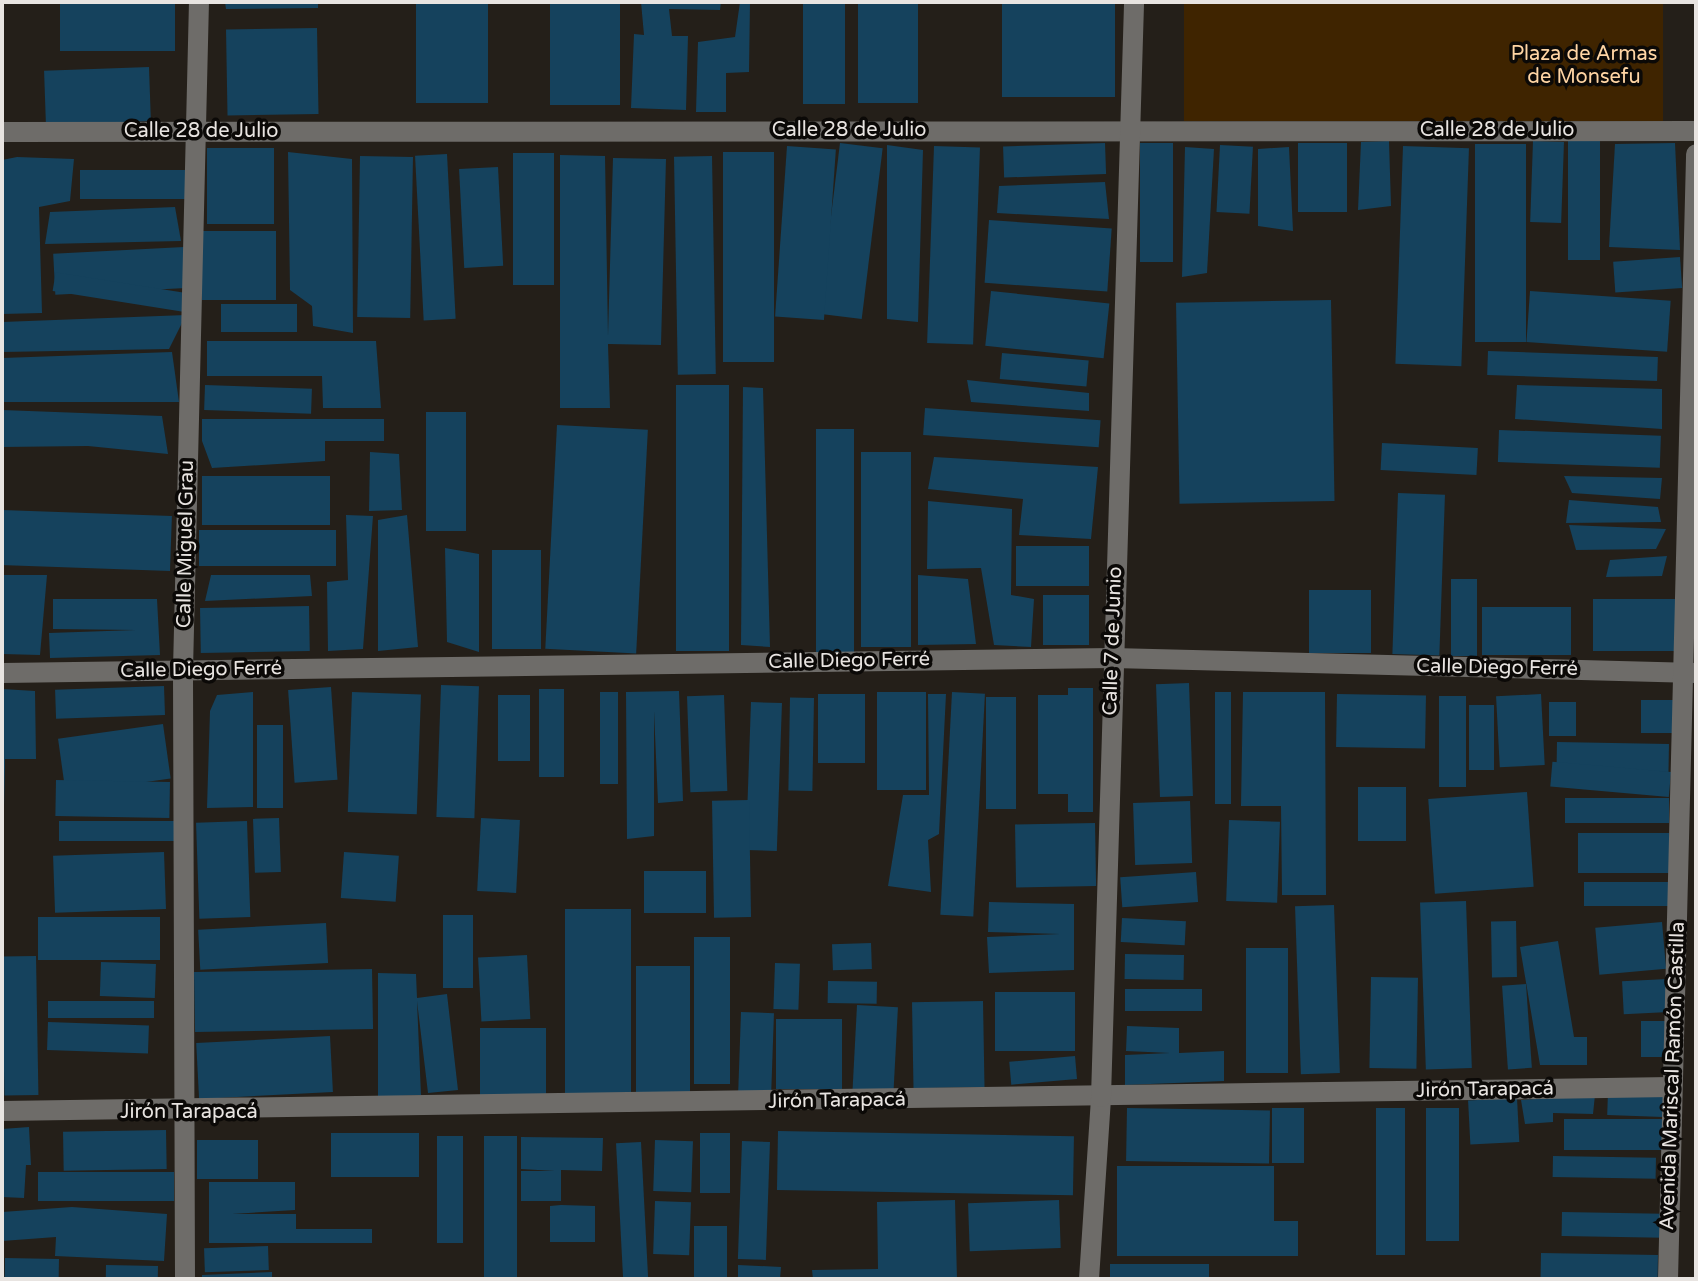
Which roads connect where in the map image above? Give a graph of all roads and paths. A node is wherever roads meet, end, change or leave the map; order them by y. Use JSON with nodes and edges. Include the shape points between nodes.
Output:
{"nodes":[{"id":1,"x":199,"y":2,"type":"edge"},
{"id":2,"x":1134,"y":2,"type":"edge"},
{"id":3,"x":1128,"y":129,"type":"junction"},
{"id":4,"x":196,"y":131,"type":"junction"},
{"id":5,"x":1696,"y":131,"type":"edge"},
{"id":6,"x":2,"y":132,"type":"edge"},
{"id":7,"x":1696,"y":154,"type":"edge"},
{"id":8,"x":1113,"y":658,"type":"junction"},
{"id":9,"x":183,"y":670,"type":"junction"},
{"id":10,"x":2,"y":673,"type":"edge"},
{"id":11,"x":1690,"y":673,"type":"edge"},
{"id":12,"x":1671,"y":1087,"type":"junction"},
{"id":13,"x":1101,"y":1097,"type":"junction"},
{"id":14,"x":2,"y":1111,"type":"edge"},
{"id":15,"x":188,"y":1112,"type":"junction"},
{"id":16,"x":185,"y":1279,"type":"edge"},
{"id":17,"x":1089,"y":1279,"type":"edge"},
{"id":18,"x":1668,"y":1279,"type":"edge"}],
"edges":[{"from":1,"to":4,"type":"street","name":"Calle Miguel Grau"},
{"from":2,"to":3,"type":"street","name":"Calle 7 de Junio"},
{"from":3,"to":4,"type":"street","name":"Calle 28 de Julio"},
{"from":3,"to":5,"type":"street","name":"Calle 28 de Julio"},
{"from":3,"to":8,"type":"street","name":"Calle 7 de Junio"},
{"from":4,"to":6,"type":"street","name":"Calle 28 de Julio"},
{"from":4,"to":9,"type":"street","name":"Calle Miguel Grau"},
{"from":7,"to":11,"type":"street","name":"Avenida Mariscal Ramón Castilla"},
{"from":8,"to":9,"type":"street","name":"Calle Diego Ferré"},
{"from":8,"to":11,"type":"street","name":"Calle Diego Ferré"},
{"from":8,"to":13,"type":"street","name":"Calle 7 de Junio"},
{"from":9,"to":10,"type":"street","name":"Calle Diego Ferré"},
{"from":9,"to":15,"type":"street","name":"Calle Miguel Grau"},
{"from":11,"to":12,"type":"street","name":"Avenida Mariscal Ramón Castilla"},
{"from":12,"to":13,"type":"street","name":"Jirón Tarapacá"},
{"from":12,"to":18,"type":"street","name":"Avenida Mariscal Ramón Castilla"},
{"from":13,"to":15,"type":"street","name":"Jirón Tarapacá"},
{"from":13,"to":17,"type":"street","name":"Calle 7 de Junio"},
{"from":14,"to":15,"type":"street","name":"Jirón Tarapacá"},
{"from":15,"to":16,"type":"street","name":"Calle Miguel Grau"}]}
